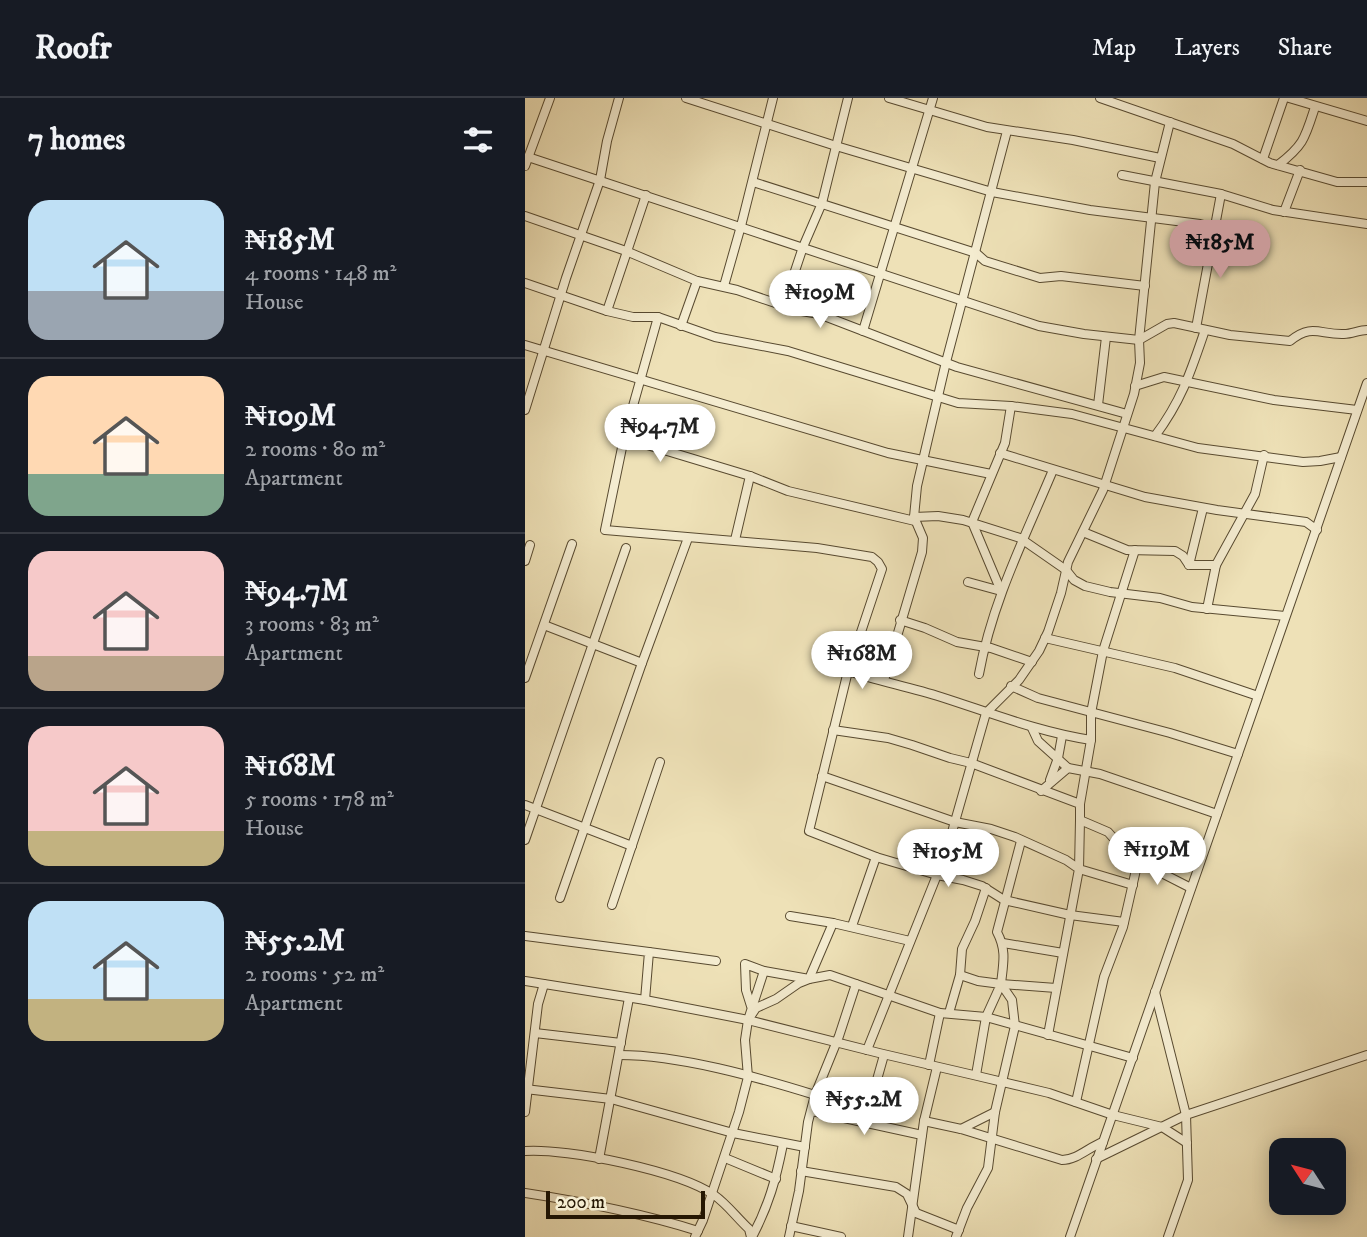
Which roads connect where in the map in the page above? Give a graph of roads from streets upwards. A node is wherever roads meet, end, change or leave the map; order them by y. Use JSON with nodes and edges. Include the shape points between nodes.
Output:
{"nodes":[{"id":1,"x":550,"y":98,"type":"edge"},
{"id":2,"x":619,"y":98,"type":"edge"},
{"id":3,"x":686,"y":98,"type":"edge"},
{"id":4,"x":773,"y":98,"type":"edge"},
{"id":5,"x":848,"y":98,"type":"edge"},
{"id":6,"x":890,"y":98,"type":"edge"},
{"id":7,"x":933,"y":98,"type":"edge"},
{"id":8,"x":1100,"y":98,"type":"edge"},
{"id":9,"x":1286,"y":98,"type":"edge"},
{"id":10,"x":1315,"y":107,"type":"junction"},
{"id":11,"x":929,"y":110,"type":"junction"},
{"id":12,"x":1367,"y":121,"type":"edge"},
{"id":13,"x":1170,"y":122,"type":"junction"},
{"id":14,"x":768,"y":125,"type":"junction"},
{"id":15,"x":1007,"y":131,"type":"junction"},
{"id":16,"x":836,"y":146,"type":"junction"},
{"id":17,"x":528,"y":157,"type":"junction"},
{"id":18,"x":1160,"y":158,"type":"junction"},
{"id":19,"x":1263,"y":159,"type":"junction"},
{"id":20,"x":1278,"y":165,"type":"junction"},
{"id":21,"x":525,"y":166,"type":"edge"},
{"id":22,"x":913,"y":168,"type":"junction"},
{"id":23,"x":1300,"y":170,"type":"junction"},
{"id":24,"x":1122,"y":175,"type":"dead end"},
{"id":25,"x":600,"y":180,"type":"junction"},
{"id":26,"x":1155,"y":181,"type":"junction"},
{"id":27,"x":753,"y":182,"type":"junction"},
{"id":28,"x":1367,"y":182,"type":"edge"},
{"id":29,"x":992,"y":192,"type":"junction"},
{"id":30,"x":1221,"y":194,"type":"junction"},
{"id":31,"x":646,"y":195,"type":"junction"},
{"id":32,"x":822,"y":203,"type":"junction"},
{"id":33,"x":1284,"y":212,"type":"junction"},
{"id":34,"x":525,"y":216,"type":"edge"},
{"id":35,"x":1151,"y":218,"type":"junction"},
{"id":36,"x":1367,"y":224,"type":"edge"},
{"id":37,"x":741,"y":226,"type":"junction"},
{"id":38,"x":894,"y":228,"type":"junction"},
{"id":39,"x":1215,"y":228,"type":"junction"},
{"id":40,"x":580,"y":235,"type":"junction"},
{"id":41,"x":803,"y":247,"type":"junction"},
{"id":42,"x":626,"y":251,"type":"junction"},
{"id":43,"x":976,"y":253,"type":"junction"},
{"id":44,"x":881,"y":274,"type":"junction"},
{"id":45,"x":697,"y":281,"type":"junction"},
{"id":46,"x":525,"y":283,"type":"edge"},
{"id":47,"x":724,"y":286,"type":"junction"},
{"id":48,"x":1145,"y":286,"type":"junction"},
{"id":49,"x":560,"y":296,"type":"junction"},
{"id":50,"x":962,"y":301,"type":"junction"},
{"id":51,"x":783,"y":307,"type":"junction"},
{"id":52,"x":607,"y":311,"type":"junction"},
{"id":53,"x":658,"y":317,"type":"junction"},
{"id":54,"x":681,"y":326,"type":"junction"},
{"id":55,"x":1201,"y":329,"type":"junction"},
{"id":56,"x":1367,"y":330,"type":"edge"},
{"id":57,"x":863,"y":331,"type":"junction"},
{"id":58,"x":1106,"y":337,"type":"junction"},
{"id":59,"x":1139,"y":340,"type":"junction"},
{"id":60,"x":525,"y":345,"type":"edge"},
{"id":61,"x":542,"y":350,"type":"junction"},
{"id":62,"x":946,"y":362,"type":"junction"},
{"id":63,"x":640,"y":379,"type":"junction"},
{"id":64,"x":1188,"y":383,"type":"junction"},
{"id":65,"x":1367,"y":383,"type":"edge"},
{"id":66,"x":1135,"y":386,"type":"junction"},
{"id":67,"x":939,"y":398,"type":"junction"},
{"id":68,"x":1098,"y":405,"type":"junction"},
{"id":69,"x":1011,"y":406,"type":"junction"},
{"id":70,"x":525,"y":410,"type":"edge"},
{"id":71,"x":1357,"y":410,"type":"junction"},
{"id":72,"x":1127,"y":414,"type":"junction"},
{"id":73,"x":1122,"y":427,"type":"junction"},
{"id":74,"x":1155,"y":436,"type":"junction"},
{"id":75,"x":624,"y":438,"type":"junction"},
{"id":76,"x":1000,"y":453,"type":"junction"},
{"id":77,"x":1264,"y":455,"type":"junction"},
{"id":78,"x":1341,"y":457,"type":"junction"},
{"id":79,"x":924,"y":459,"type":"junction"},
{"id":80,"x":1053,"y":470,"type":"junction"},
{"id":81,"x":991,"y":474,"type":"junction"},
{"id":82,"x":750,"y":477,"type":"junction"},
{"id":83,"x":1104,"y":485,"type":"junction"},
{"id":84,"x":1203,"y":508,"type":"junction"},
{"id":85,"x":1245,"y":514,"type":"junction"},
{"id":86,"x":915,"y":519,"type":"junction"},
{"id":87,"x":972,"y":522,"type":"junction"},
{"id":88,"x":1317,"y":530,"type":"junction"},
{"id":89,"x":1083,"y":532,"type":"junction"},
{"id":90,"x":688,"y":538,"type":"junction"},
{"id":91,"x":735,"y":540,"type":"junction"},
{"id":92,"x":1023,"y":540,"type":"junction"},
{"id":93,"x":572,"y":544,"type":"dead end"},
{"id":94,"x":530,"y":545,"type":"dead end"},
{"id":95,"x":626,"y":548,"type":"dead end"},
{"id":96,"x":1135,"y":550,"type":"junction"},
{"id":97,"x":525,"y":561,"type":"edge"},
{"id":98,"x":1189,"y":565,"type":"junction"},
{"id":99,"x":1216,"y":565,"type":"junction"},
{"id":100,"x":1066,"y":570,"type":"junction"},
{"id":101,"x":968,"y":582,"type":"dead end"},
{"id":102,"x":1002,"y":591,"type":"junction"},
{"id":103,"x":1119,"y":593,"type":"junction"},
{"id":104,"x":1207,"y":609,"type":"junction"},
{"id":105,"x":1285,"y":617,"type":"junction"},
{"id":106,"x":900,"y":621,"type":"junction"},
{"id":107,"x":544,"y":625,"type":"junction"},
{"id":108,"x":1045,"y":638,"type":"junction"},
{"id":109,"x":593,"y":642,"type":"junction"},
{"id":110,"x":984,"y":647,"type":"junction"},
{"id":111,"x":1103,"y":652,"type":"junction"},
{"id":112,"x":1032,"y":662,"type":"junction"},
{"id":113,"x":642,"y":663,"type":"junction"},
{"id":114,"x":848,"y":671,"type":"junction"},
{"id":115,"x":979,"y":674,"type":"dead end"},
{"id":116,"x":525,"y":678,"type":"edge"},
{"id":117,"x":884,"y":680,"type":"junction"},
{"id":118,"x":1011,"y":686,"type":"junction"},
{"id":119,"x":1258,"y":696,"type":"junction"},
{"id":120,"x":986,"y":713,"type":"junction"},
{"id":121,"x":1091,"y":713,"type":"junction"},
{"id":122,"x":1032,"y":728,"type":"junction"},
{"id":123,"x":833,"y":730,"type":"junction"},
{"id":124,"x":1062,"y":736,"type":"junction"},
{"id":125,"x":1091,"y":740,"type":"junction"},
{"id":126,"x":1238,"y":754,"type":"junction"},
{"id":127,"x":1058,"y":758,"type":"junction"},
{"id":128,"x":660,"y":762,"type":"dead end"},
{"id":129,"x":971,"y":763,"type":"junction"},
{"id":130,"x":1068,"y":768,"type":"junction"},
{"id":131,"x":1086,"y":772,"type":"junction"},
{"id":132,"x":822,"y":776,"type":"junction"},
{"id":133,"x":1050,"y":782,"type":"junction"},
{"id":134,"x":1041,"y":791,"type":"junction"},
{"id":135,"x":1080,"y":804,"type":"junction"},
{"id":136,"x":525,"y":805,"type":"edge"},
{"id":137,"x":536,"y":809,"type":"junction"},
{"id":138,"x":1217,"y":814,"type":"junction"},
{"id":139,"x":1080,"y":820,"type":"junction"},
{"id":140,"x":955,"y":822,"type":"junction"},
{"id":141,"x":585,"y":827,"type":"junction"},
{"id":142,"x":525,"y":840,"type":"edge"},
{"id":143,"x":1021,"y":841,"type":"junction"},
{"id":144,"x":632,"y":846,"type":"junction"},
{"id":145,"x":876,"y":857,"type":"junction"},
{"id":146,"x":1138,"y":861,"type":"junction"},
{"id":147,"x":1079,"y":869,"type":"junction"},
{"id":148,"x":937,"y":875,"type":"junction"},
{"id":149,"x":1133,"y":885,"type":"junction"},
{"id":150,"x":986,"y":888,"type":"junction"},
{"id":151,"x":1191,"y":888,"type":"junction"},
{"id":152,"x":560,"y":898,"type":"dead end"},
{"id":153,"x":1005,"y":900,"type":"junction"},
{"id":154,"x":612,"y":905,"type":"dead end"},
{"id":155,"x":1070,"y":915,"type":"junction"},
{"id":156,"x":790,"y":916,"type":"dead end"},
{"id":157,"x":1124,"y":922,"type":"junction"},
{"id":158,"x":833,"y":923,"type":"junction"},
{"id":159,"x":852,"y":926,"type":"junction"},
{"id":160,"x":525,"y":936,"type":"edge"},
{"id":161,"x":910,"y":941,"type":"junction"},
{"id":162,"x":1003,"y":943,"type":"junction"},
{"id":163,"x":649,"y":952,"type":"junction"},
{"id":164,"x":1063,"y":953,"type":"junction"},
{"id":165,"x":716,"y":961,"type":"dead end"},
{"id":166,"x":764,"y":971,"type":"junction"},
{"id":167,"x":960,"y":975,"type":"junction"},
{"id":168,"x":809,"y":979,"type":"junction"},
{"id":169,"x":525,"y":983,"type":"edge"},
{"id":170,"x":856,"y":984,"type":"junction"},
{"id":171,"x":1001,"y":984,"type":"junction"},
{"id":172,"x":544,"y":985,"type":"junction"},
{"id":173,"x":1056,"y":988,"type":"junction"},
{"id":174,"x":1155,"y":992,"type":"junction"},
{"id":175,"x":888,"y":995,"type":"junction"},
{"id":176,"x":629,"y":998,"type":"junction"},
{"id":177,"x":645,"y":1000,"type":"junction"},
{"id":178,"x":751,"y":1006,"type":"junction"},
{"id":179,"x":945,"y":1013,"type":"junction"},
{"id":180,"x":986,"y":1017,"type":"junction"},
{"id":181,"x":748,"y":1020,"type":"junction"},
{"id":182,"x":1015,"y":1026,"type":"junction"},
{"id":183,"x":535,"y":1032,"type":"junction"},
{"id":184,"x":1048,"y":1035,"type":"junction"},
{"id":185,"x":837,"y":1042,"type":"junction"},
{"id":186,"x":621,"y":1043,"type":"junction"},
{"id":187,"x":1087,"y":1046,"type":"junction"},
{"id":188,"x":867,"y":1050,"type":"junction"},
{"id":189,"x":619,"y":1055,"type":"junction"},
{"id":190,"x":884,"y":1055,"type":"junction"},
{"id":191,"x":1367,"y":1055,"type":"edge"},
{"id":192,"x":1133,"y":1058,"type":"junction"},
{"id":193,"x":933,"y":1066,"type":"junction"},
{"id":194,"x":976,"y":1075,"type":"junction"},
{"id":195,"x":748,"y":1077,"type":"junction"},
{"id":196,"x":1003,"y":1082,"type":"junction"},
{"id":197,"x":526,"y":1089,"type":"edge"},
{"id":198,"x":815,"y":1095,"type":"junction"},
{"id":199,"x":611,"y":1099,"type":"junction"},
{"id":200,"x":1076,"y":1102,"type":"junction"},
{"id":201,"x":812,"y":1111,"type":"junction"},
{"id":202,"x":525,"y":1112,"type":"edge"},
{"id":203,"x":996,"y":1112,"type":"junction"},
{"id":204,"x":1112,"y":1115,"type":"junction"},
{"id":205,"x":1186,"y":1115,"type":"junction"},
{"id":206,"x":924,"y":1121,"type":"junction"},
{"id":207,"x":865,"y":1122,"type":"junction"},
{"id":208,"x":1162,"y":1126,"type":"junction"},
{"id":209,"x":961,"y":1129,"type":"junction"},
{"id":210,"x":733,"y":1133,"type":"junction"},
{"id":211,"x":922,"y":1135,"type":"junction"},
{"id":212,"x":992,"y":1138,"type":"junction"},
{"id":213,"x":1103,"y":1142,"type":"junction"},
{"id":214,"x":783,"y":1143,"type":"junction"},
{"id":215,"x":1187,"y":1143,"type":"junction"},
{"id":216,"x":805,"y":1147,"type":"junction"},
{"id":217,"x":525,"y":1151,"type":"edge"},
{"id":218,"x":725,"y":1158,"type":"junction"},
{"id":219,"x":599,"y":1159,"type":"junction"},
{"id":220,"x":1096,"y":1159,"type":"junction"},
{"id":221,"x":801,"y":1171,"type":"junction"},
{"id":222,"x":776,"y":1179,"type":"junction"},
{"id":223,"x":525,"y":1193,"type":"edge"},
{"id":224,"x":712,"y":1193,"type":"junction"},
{"id":225,"x":913,"y":1204,"type":"junction"},
{"id":226,"x":791,"y":1226,"type":"junction"},
{"id":227,"x":957,"y":1233,"type":"edge"},
{"id":228,"x":696,"y":1234,"type":"edge"},
{"id":229,"x":1072,"y":1234,"type":"edge"},
{"id":230,"x":751,"y":1237,"type":"edge"},
{"id":231,"x":789,"y":1237,"type":"edge"},
{"id":232,"x":841,"y":1237,"type":"edge"},
{"id":233,"x":908,"y":1237,"type":"edge"},
{"id":234,"x":1168,"y":1237,"type":"edge"}],
"edges":[{"from":1,"to":17,"type":"street"},
{"from":2,"to":25,"type":"street"},
{"from":3,"to":14,"type":"street"},
{"from":4,"to":14,"type":"street"},
{"from":5,"to":16,"type":"street"},
{"from":6,"to":11,"type":"street"},
{"from":7,"to":11,"type":"street"},
{"from":8,"to":13,"type":"street"},
{"from":9,"to":10,"type":"street"},
{"from":9,"to":19,"type":"street"},
{"from":10,"to":12,"type":"street"},
{"from":10,"to":20,"type":"street","via":[[1299,148]]},
{"from":11,"to":15,"type":"street"},
{"from":11,"to":22,"type":"street"},
{"from":13,"to":18,"type":"street"},
{"from":13,"to":19,"type":"street"},
{"from":14,"to":16,"type":"street"},
{"from":14,"to":27,"type":"street"},
{"from":15,"to":18,"type":"street"},
{"from":15,"to":29,"type":"street"},
{"from":16,"to":22,"type":"street"},
{"from":16,"to":32,"type":"street"},
{"from":17,"to":21,"type":"street"},
{"from":17,"to":25,"type":"street"},
{"from":18,"to":26,"type":"street"},
{"from":19,"to":20,"type":"street"},
{"from":20,"to":23,"type":"street"},
{"from":22,"to":29,"type":"street"},
{"from":22,"to":38,"type":"street"},
{"from":23,"to":28,"type":"street","via":[[1337,182]]},
{"from":23,"to":33,"type":"street"},
{"from":24,"to":26,"type":"street"},
{"from":25,"to":31,"type":"street"},
{"from":25,"to":40,"type":"street"},
{"from":26,"to":30,"type":"street"},
{"from":26,"to":35,"type":"street"},
{"from":27,"to":32,"type":"street"},
{"from":27,"to":37,"type":"street"},
{"from":29,"to":35,"type":"street"},
{"from":29,"to":43,"type":"street"},
{"from":30,"to":33,"type":"street"},
{"from":30,"to":39,"type":"street"},
{"from":31,"to":37,"type":"street"},
{"from":31,"to":42,"type":"street"},
{"from":32,"to":38,"type":"street"},
{"from":32,"to":41,"type":"street"},
{"from":33,"to":36,"type":"street"},
{"from":34,"to":40,"type":"street"},
{"from":35,"to":39,"type":"street"},
{"from":35,"to":48,"type":"street"},
{"from":37,"to":41,"type":"street"},
{"from":37,"to":47,"type":"street"},
{"from":38,"to":43,"type":"street"},
{"from":38,"to":44,"type":"street"},
{"from":39,"to":55,"type":"street"},
{"from":40,"to":42,"type":"street"},
{"from":40,"to":49,"type":"street"},
{"from":41,"to":44,"type":"street"},
{"from":41,"to":51,"type":"street"},
{"from":42,"to":45,"type":"street"},
{"from":42,"to":52,"type":"street"},
{"from":43,"to":48,"type":"street","via":[[985,261],[1040,278],[1061,276]]},
{"from":43,"to":50,"type":"street"},
{"from":44,"to":50,"type":"street"},
{"from":44,"to":57,"type":"street"},
{"from":45,"to":47,"type":"street"},
{"from":45,"to":54,"type":"street"},
{"from":46,"to":49,"type":"street"},
{"from":47,"to":51,"type":"street"},
{"from":48,"to":59,"type":"street"},
{"from":49,"to":52,"type":"street"},
{"from":49,"to":61,"type":"street"},
{"from":50,"to":58,"type":"street","via":[[1038,326]]},
{"from":50,"to":62,"type":"street"},
{"from":51,"to":57,"type":"street","via":[[819,314]]},
{"from":52,"to":53,"type":"street"},
{"from":53,"to":54,"type":"street"},
{"from":53,"to":63,"type":"street"},
{"from":54,"to":67,"type":"street","via":[[787,351]]},
{"from":55,"to":56,"type":"street","via":[[1290,341],[1311,330],[1346,335]]},
{"from":55,"to":59,"type":"street","via":[[1167,324]]},
{"from":55,"to":64,"type":"street"},
{"from":57,"to":62,"type":"street"},
{"from":58,"to":59,"type":"street"},
{"from":58,"to":68,"type":"street"},
{"from":59,"to":66,"type":"street"},
{"from":60,"to":61,"type":"street"},
{"from":61,"to":63,"type":"street"},
{"from":61,"to":70,"type":"street"},
{"from":62,"to":67,"type":"street"},
{"from":62,"to":68,"type":"street"},
{"from":63,"to":75,"type":"street"},
{"from":63,"to":79,"type":"street","via":[[888,453]]},
{"from":64,"to":66,"type":"street","via":[[1164,377]]},
{"from":64,"to":71,"type":"street"},
{"from":64,"to":74,"type":"street"},
{"from":65,"to":71,"type":"street"},
{"from":66,"to":72,"type":"street"},
{"from":67,"to":69,"type":"street"},
{"from":67,"to":79,"type":"street"},
{"from":68,"to":72,"type":"street"},
{"from":69,"to":73,"type":"street"},
{"from":69,"to":76,"type":"street"},
{"from":71,"to":78,"type":"street"},
{"from":72,"to":73,"type":"street"},
{"from":73,"to":74,"type":"street"},
{"from":73,"to":83,"type":"street"},
{"from":74,"to":77,"type":"street","via":[[1198,448]]},
{"from":75,"to":82,"type":"street"},
{"from":75,"to":90,"type":"street","via":[[605,530]]},
{"from":76,"to":80,"type":"street"},
{"from":76,"to":81,"type":"street"},
{"from":77,"to":78,"type":"street","via":[[1303,461]]},
{"from":77,"to":85,"type":"street"},
{"from":78,"to":88,"type":"street"},
{"from":79,"to":81,"type":"street"},
{"from":79,"to":86,"type":"street"},
{"from":80,"to":83,"type":"street"},
{"from":80,"to":92,"type":"street"},
{"from":81,"to":87,"type":"street"},
{"from":82,"to":86,"type":"street","via":[[787,491]]},
{"from":82,"to":91,"type":"street"},
{"from":83,"to":84,"type":"street"},
{"from":83,"to":89,"type":"street"},
{"from":84,"to":85,"type":"street"},
{"from":84,"to":98,"type":"street"},
{"from":85,"to":88,"type":"street","via":[[1306,522]]},
{"from":85,"to":99,"type":"street"},
{"from":86,"to":87,"type":"street","via":[[938,516]]},
{"from":86,"to":106,"type":"street","via":[[923,538],[922,552]]},
{"from":87,"to":92,"type":"street"},
{"from":87,"to":102,"type":"street"},
{"from":88,"to":105,"type":"street"},
{"from":89,"to":96,"type":"street"},
{"from":89,"to":100,"type":"street"},
{"from":90,"to":91,"type":"street"},
{"from":90,"to":113,"type":"street"},
{"from":91,"to":114,"type":"street","via":[[817,548],[879,562],[882,569]]},
{"from":92,"to":100,"type":"street"},
{"from":92,"to":102,"type":"street"},
{"from":93,"to":107,"type":"street"},
{"from":94,"to":97,"type":"street"},
{"from":95,"to":109,"type":"street"},
{"from":96,"to":98,"type":"street","via":[[1175,551]]},
{"from":96,"to":103,"type":"street"},
{"from":98,"to":99,"type":"street"},
{"from":99,"to":104,"type":"street"},
{"from":100,"to":103,"type":"street","via":[[1085,586]]},
{"from":100,"to":108,"type":"street"},
{"from":101,"to":102,"type":"street"},
{"from":102,"to":110,"type":"street"},
{"from":103,"to":104,"type":"street"},
{"from":103,"to":111,"type":"street"},
{"from":104,"to":105,"type":"street"},
{"from":105,"to":119,"type":"street"},
{"from":106,"to":110,"type":"street"},
{"from":106,"to":117,"type":"street"},
{"from":107,"to":109,"type":"street"},
{"from":107,"to":116,"type":"street"},
{"from":108,"to":111,"type":"street"},
{"from":108,"to":112,"type":"street"},
{"from":109,"to":113,"type":"street"},
{"from":109,"to":137,"type":"street"},
{"from":110,"to":112,"type":"street"},
{"from":110,"to":115,"type":"street"},
{"from":111,"to":119,"type":"street","via":[[1174,668]]},
{"from":111,"to":121,"type":"street"},
{"from":112,"to":118,"type":"street"},
{"from":113,"to":141,"type":"street"},
{"from":114,"to":117,"type":"street"},
{"from":114,"to":123,"type":"street"},
{"from":117,"to":120,"type":"street"},
{"from":118,"to":120,"type":"street"},
{"from":118,"to":121,"type":"street"},
{"from":119,"to":126,"type":"street"},
{"from":120,"to":122,"type":"street"},
{"from":120,"to":129,"type":"street"},
{"from":121,"to":125,"type":"street"},
{"from":121,"to":126,"type":"street"},
{"from":122,"to":124,"type":"street"},
{"from":122,"to":127,"type":"street","via":[[1038,741]]},
{"from":123,"to":129,"type":"street","via":[[888,738]]},
{"from":123,"to":132,"type":"street"},
{"from":124,"to":125,"type":"street"},
{"from":124,"to":127,"type":"street"},
{"from":125,"to":131,"type":"street"},
{"from":126,"to":138,"type":"street"},
{"from":127,"to":130,"type":"street"},
{"from":127,"to":133,"type":"street"},
{"from":128,"to":144,"type":"street"},
{"from":129,"to":134,"type":"street"},
{"from":129,"to":140,"type":"street"},
{"from":130,"to":131,"type":"street"},
{"from":130,"to":133,"type":"street"},
{"from":131,"to":135,"type":"street"},
{"from":131,"to":138,"type":"street"},
{"from":132,"to":140,"type":"street"},
{"from":132,"to":145,"type":"street","via":[[809,831]]},
{"from":133,"to":134,"type":"street"},
{"from":134,"to":135,"type":"street"},
{"from":135,"to":139,"type":"street"},
{"from":136,"to":137,"type":"street"},
{"from":137,"to":141,"type":"street"},
{"from":137,"to":142,"type":"street"},
{"from":138,"to":151,"type":"street"},
{"from":139,"to":146,"type":"street","via":[[1139,849]]},
{"from":139,"to":147,"type":"street"},
{"from":140,"to":143,"type":"street"},
{"from":140,"to":148,"type":"street"},
{"from":141,"to":144,"type":"street"},
{"from":141,"to":152,"type":"street"},
{"from":143,"to":147,"type":"street"},
{"from":143,"to":153,"type":"street"},
{"from":144,"to":154,"type":"street"},
{"from":145,"to":148,"type":"street"},
{"from":145,"to":159,"type":"street"},
{"from":146,"to":149,"type":"street"},
{"from":146,"to":151,"type":"street"},
{"from":147,"to":149,"type":"street"},
{"from":147,"to":155,"type":"street"},
{"from":148,"to":150,"type":"street"},
{"from":148,"to":161,"type":"street"},
{"from":149,"to":157,"type":"street"},
{"from":150,"to":153,"type":"street"},
{"from":150,"to":167,"type":"street","via":[[962,949]]},
{"from":151,"to":174,"type":"street"},
{"from":153,"to":155,"type":"street"},
{"from":153,"to":162,"type":"street","via":[[997,932]]},
{"from":155,"to":157,"type":"street"},
{"from":155,"to":164,"type":"street"},
{"from":156,"to":158,"type":"street"},
{"from":157,"to":187,"type":"street","via":[[1108,962]]},
{"from":158,"to":159,"type":"street"},
{"from":158,"to":168,"type":"street"},
{"from":159,"to":161,"type":"street"},
{"from":160,"to":163,"type":"street"},
{"from":161,"to":175,"type":"street"},
{"from":162,"to":164,"type":"street"},
{"from":162,"to":171,"type":"street"},
{"from":163,"to":165,"type":"street"},
{"from":163,"to":177,"type":"street"},
{"from":164,"to":173,"type":"street"},
{"from":166,"to":168,"type":"street"},
{"from":166,"to":178,"type":"street"},
{"from":166,"to":178,"type":"street","via":[[745,964]]},
{"from":167,"to":171,"type":"street"},
{"from":167,"to":179,"type":"street"},
{"from":168,"to":170,"type":"street","via":[[829,975]]},
{"from":168,"to":181,"type":"street","via":[[756,1008]]},
{"from":169,"to":172,"type":"street"},
{"from":170,"to":175,"type":"street"},
{"from":170,"to":185,"type":"street"},
{"from":171,"to":173,"type":"street"},
{"from":171,"to":180,"type":"street"},
{"from":171,"to":182,"type":"street","via":[[1011,1000]]},
{"from":172,"to":176,"type":"street"},
{"from":172,"to":183,"type":"street"},
{"from":173,"to":184,"type":"street"},
{"from":174,"to":192,"type":"street"},
{"from":174,"to":205,"type":"street"},
{"from":175,"to":179,"type":"street"},
{"from":175,"to":188,"type":"street"},
{"from":176,"to":177,"type":"street"},
{"from":176,"to":186,"type":"street"},
{"from":177,"to":181,"type":"street"},
{"from":178,"to":181,"type":"street"},
{"from":179,"to":180,"type":"street"},
{"from":179,"to":193,"type":"street"},
{"from":180,"to":182,"type":"street"},
{"from":180,"to":194,"type":"street"},
{"from":181,"to":185,"type":"street"},
{"from":181,"to":195,"type":"street"},
{"from":182,"to":184,"type":"street"},
{"from":182,"to":196,"type":"street"},
{"from":183,"to":186,"type":"street"},
{"from":183,"to":197,"type":"street"},
{"from":184,"to":187,"type":"street"},
{"from":185,"to":188,"type":"street"},
{"from":185,"to":198,"type":"street"},
{"from":186,"to":189,"type":"street"},
{"from":187,"to":192,"type":"street"},
{"from":187,"to":200,"type":"street"},
{"from":188,"to":190,"type":"street"},
{"from":189,"to":195,"type":"street"},
{"from":189,"to":199,"type":"street"},
{"from":190,"to":193,"type":"street"},
{"from":190,"to":207,"type":"street"},
{"from":191,"to":205,"type":"street"},
{"from":192,"to":204,"type":"street"},
{"from":193,"to":194,"type":"street"},
{"from":193,"to":206,"type":"street"},
{"from":194,"to":196,"type":"street"},
{"from":195,"to":198,"type":"street"},
{"from":195,"to":210,"type":"street"},
{"from":196,"to":200,"type":"street"},
{"from":196,"to":203,"type":"street"},
{"from":197,"to":199,"type":"street"},
{"from":197,"to":202,"type":"street"},
{"from":198,"to":201,"type":"street"},
{"from":199,"to":210,"type":"street"},
{"from":199,"to":219,"type":"street"},
{"from":200,"to":204,"type":"street"},
{"from":201,"to":207,"type":"street"},
{"from":201,"to":216,"type":"street"},
{"from":203,"to":209,"type":"street"},
{"from":203,"to":212,"type":"street"},
{"from":204,"to":208,"type":"street"},
{"from":204,"to":213,"type":"street"},
{"from":205,"to":208,"type":"street"},
{"from":205,"to":215,"type":"street"},
{"from":206,"to":209,"type":"street"},
{"from":206,"to":211,"type":"street"},
{"from":207,"to":211,"type":"street"},
{"from":208,"to":215,"type":"street"},
{"from":208,"to":220,"type":"street"},
{"from":209,"to":212,"type":"street"},
{"from":210,"to":214,"type":"street"},
{"from":210,"to":218,"type":"street"},
{"from":211,"to":225,"type":"street"},
{"from":212,"to":213,"type":"street","via":[[1062,1160]]},
{"from":212,"to":227,"type":"street","via":[[988,1168]]},
{"from":213,"to":220,"type":"street"},
{"from":214,"to":216,"type":"street"},
{"from":214,"to":222,"type":"street"},
{"from":215,"to":234,"type":"street","via":[[1188,1180]]},
{"from":216,"to":221,"type":"street"},
{"from":217,"to":219,"type":"street"},
{"from":218,"to":222,"type":"street"},
{"from":218,"to":224,"type":"street"},
{"from":219,"to":224,"type":"street"},
{"from":220,"to":229,"type":"street"},
{"from":221,"to":225,"type":"street","via":[[892,1186],[907,1194]]},
{"from":221,"to":226,"type":"street"},
{"from":222,"to":230,"type":"street","via":[[767,1209]]},
{"from":223,"to":228,"type":"street","via":[[604,1205]]},
{"from":224,"to":228,"type":"street"},
{"from":224,"to":230,"type":"street","via":[[749,1229]]},
{"from":225,"to":227,"type":"street","via":[[916,1213]]},
{"from":225,"to":233,"type":"street"},
{"from":226,"to":231,"type":"street"},
{"from":226,"to":232,"type":"street"}]}
